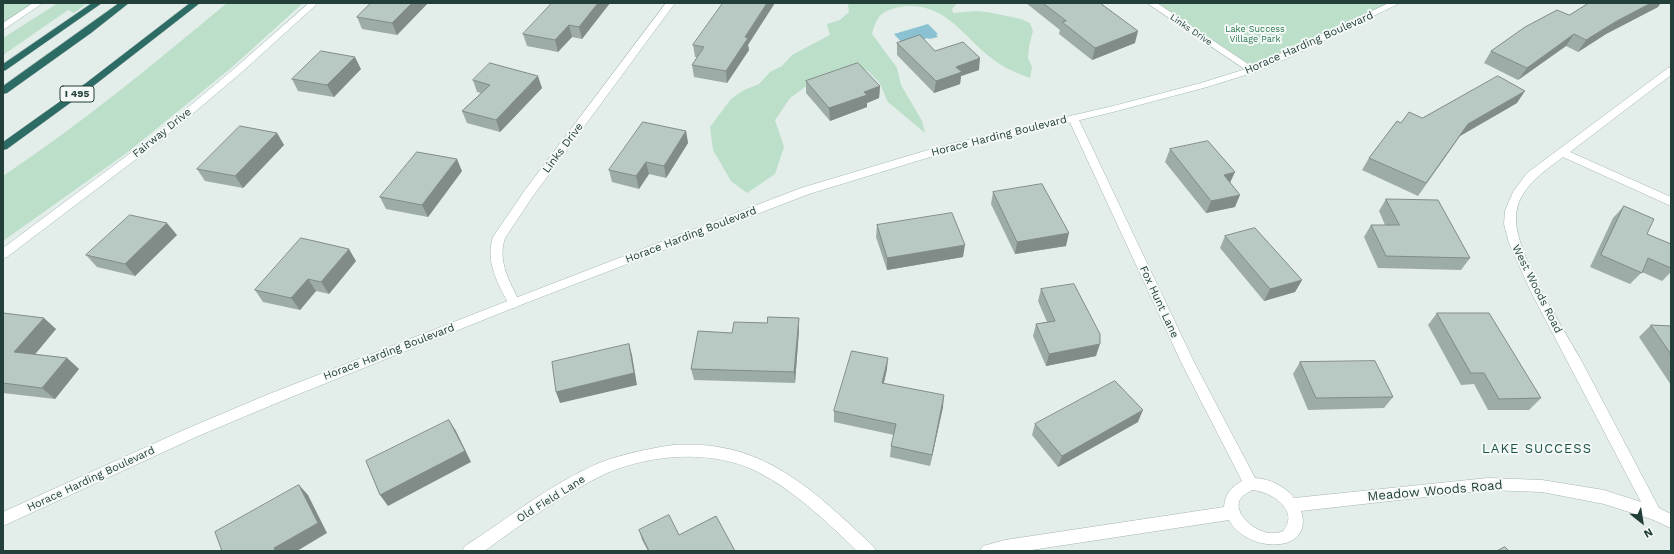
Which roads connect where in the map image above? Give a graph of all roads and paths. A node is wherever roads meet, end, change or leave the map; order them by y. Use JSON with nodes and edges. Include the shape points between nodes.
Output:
{"nodes":[{"id":1,"x":39,"y":3,"type":"edge"},
{"id":2,"x":98,"y":3,"type":"edge"},
{"id":3,"x":125,"y":3,"type":"edge"},
{"id":4,"x":196,"y":3,"type":"edge"},
{"id":5,"x":314,"y":3,"type":"edge"},
{"id":6,"x":671,"y":3,"type":"edge"},
{"id":7,"x":1151,"y":3,"type":"edge"},
{"id":8,"x":1396,"y":3,"type":"edge"},
{"id":9,"x":3,"y":27,"type":"edge"},
{"id":10,"x":3,"y":68,"type":"edge"},
{"id":11,"x":1252,"y":70,"type":"junction"},
{"id":12,"x":1671,"y":70,"type":"edge"},
{"id":13,"x":3,"y":90,"type":"edge"},
{"id":14,"x":1073,"y":118,"type":"junction"},
{"id":15,"x":3,"y":147,"type":"edge"},
{"id":16,"x":1562,"y":153,"type":"junction"},
{"id":17,"x":1671,"y":202,"type":"edge"},
{"id":18,"x":3,"y":254,"type":"edge"},
{"id":19,"x":514,"y":303,"type":"junction"},
{"id":20,"x":1251,"y":484,"type":"junction"},
{"id":21,"x":1291,"y":505,"type":"junction"},
{"id":22,"x":1232,"y":513,"type":"junction"},
{"id":23,"x":1654,"y":513,"type":"junction"},
{"id":24,"x":3,"y":519,"type":"edge"},
{"id":25,"x":1671,"y":521,"type":"edge"},
{"id":26,"x":1280,"y":546,"type":"edge"},
{"id":27,"x":470,"y":551,"type":"edge"},
{"id":28,"x":868,"y":551,"type":"edge"},
{"id":29,"x":988,"y":551,"type":"edge"}],
"edges":[{"from":1,"to":9,"type":"street"},
{"from":2,"to":10,"type":"highway"},
{"from":3,"to":13,"type":"highway"},
{"from":4,"to":15,"type":"highway","number":"I 495","via":[[95,81]]},
{"from":5,"to":18,"type":"street","name":"Fairway Drive","via":[[160,136]]},
{"from":6,"to":19,"type":"street","name":"Links Drive","via":[[499,237],[495,245],[496,261]]},
{"from":7,"to":11,"type":"street","name":"Links Drive"},
{"from":8,"to":11,"type":"street","name":"Horace Harding Boulevard"},
{"from":11,"to":14,"type":"street","name":"Horace Harding Boulevard","via":[[1204,85]]},
{"from":12,"to":16,"type":"street","name":"West Woods Road"},
{"from":14,"to":19,"type":"street","name":"Horace Harding Boulevard","via":[[938,151],[805,192]]},
{"from":14,"to":20,"type":"street","name":"Fox Hunt Lane","via":[[1188,364]]},
{"from":16,"to":17,"type":"street"},
{"from":16,"to":23,"type":"street","name":"West Woods Road","via":[[1522,185],[1511,211],[1511,238],[1531,282]]},
{"from":19,"to":24,"type":"street","name":"Horace Harding Boulevard","via":[[260,403]]},
{"from":20,"to":21,"type":"street","via":[[1260,484],[1278,491]]},
{"from":20,"to":22,"type":"street","via":[[1236,490],[1230,504]]},
{"from":21,"to":23,"type":"street","name":"Meadow Woods Road","via":[[1488,484],[1542,486],[1604,497]]},
{"from":21,"to":26,"type":"street","via":[[1296,524],[1293,532]]},
{"from":22,"to":26,"type":"street","via":[[1237,523],[1256,538]]},
{"from":22,"to":29,"type":"street"},
{"from":23,"to":25,"type":"street","name":"Meadow Woods Road"},
{"from":27,"to":28,"type":"street","name":"Old Field Lane","via":[[569,485],[605,468],[655,454],[704,450],[738,456],[781,477]]}]}
